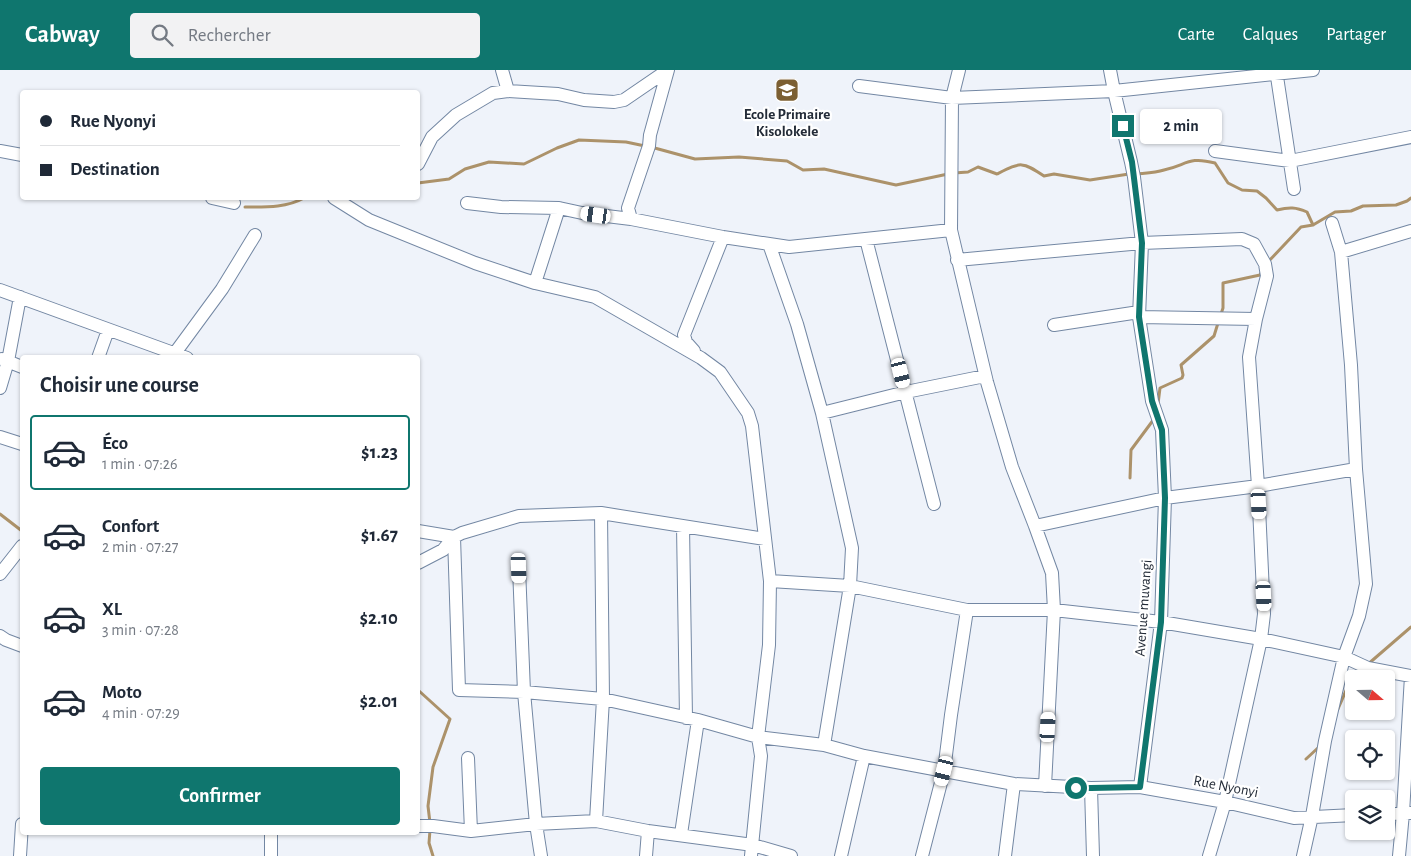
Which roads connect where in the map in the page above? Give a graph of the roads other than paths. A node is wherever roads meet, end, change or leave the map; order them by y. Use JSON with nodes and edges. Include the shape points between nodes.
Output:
{"nodes":[{"id":1,"x":502,"y":70,"type":"edge"},
{"id":2,"x":960,"y":70,"type":"edge"},
{"id":3,"x":1110,"y":70,"type":"edge"},
{"id":4,"x":1313,"y":70,"type":"edge"},
{"id":5,"x":667,"y":72,"type":"edge"},
{"id":6,"x":1277,"y":72,"type":"edge"},
{"id":7,"x":859,"y":86,"type":"dead end"},
{"id":8,"x":508,"y":91,"type":"junction"},
{"id":9,"x":1114,"y":91,"type":"junction"},
{"id":10,"x":952,"y":98,"type":"junction"},
{"id":11,"x":1411,"y":137,"type":"edge"},
{"id":12,"x":0,"y":151,"type":"edge"},
{"id":13,"x":1215,"y":151,"type":"dead end"},
{"id":14,"x":20,"y":155,"type":"edge"},
{"id":15,"x":420,"y":158,"type":"edge"},
{"id":16,"x":1290,"y":161,"type":"junction"},
{"id":17,"x":1294,"y":189,"type":"dead end"},
{"id":18,"x":221,"y":200,"type":"edge"},
{"id":19,"x":337,"y":200,"type":"edge"},
{"id":20,"x":234,"y":203,"type":"dead end"},
{"id":21,"x":467,"y":203,"type":"dead end"},
{"id":22,"x":559,"y":208,"type":"junction"},
{"id":23,"x":631,"y":219,"type":"junction"},
{"id":24,"x":1332,"y":223,"type":"dead end"},
{"id":25,"x":951,"y":230,"type":"junction"},
{"id":26,"x":1411,"y":231,"type":"edge"},
{"id":27,"x":255,"y":235,"type":"dead end"},
{"id":28,"x":723,"y":237,"type":"junction"},
{"id":29,"x":866,"y":239,"type":"junction"},
{"id":30,"x":1142,"y":243,"type":"junction"},
{"id":31,"x":769,"y":244,"type":"junction"},
{"id":32,"x":1341,"y":252,"type":"junction"},
{"id":33,"x":957,"y":260,"type":"junction"},
{"id":34,"x":535,"y":283,"type":"junction"},
{"id":35,"x":0,"y":290,"type":"edge"},
{"id":36,"x":20,"y":297,"type":"junction"},
{"id":37,"x":1139,"y":315,"type":"junction"},
{"id":38,"x":1256,"y":319,"type":"junction"},
{"id":39,"x":1054,"y":325,"type":"dead end"},
{"id":40,"x":108,"y":330,"type":"junction"},
{"id":41,"x":99,"y":355,"type":"edge"},
{"id":42,"x":181,"y":355,"type":"edge"},
{"id":43,"x":701,"y":358,"type":"junction"},
{"id":44,"x":4,"y":360,"type":"edge"},
{"id":45,"x":20,"y":366,"type":"edge"},
{"id":46,"x":985,"y":376,"type":"junction"},
{"id":47,"x":0,"y":388,"type":"edge"},
{"id":48,"x":906,"y":392,"type":"junction"},
{"id":49,"x":822,"y":413,"type":"junction"},
{"id":50,"x":0,"y":437,"type":"edge"},
{"id":51,"x":20,"y":443,"type":"edge"},
{"id":52,"x":1356,"y":469,"type":"junction"},
{"id":53,"x":1258,"y":486,"type":"junction"},
{"id":54,"x":1165,"y":498,"type":"junction"},
{"id":55,"x":934,"y":504,"type":"dead end"},
{"id":56,"x":601,"y":513,"type":"junction"},
{"id":57,"x":683,"y":526,"type":"junction"},
{"id":58,"x":1035,"y":526,"type":"junction"},
{"id":59,"x":420,"y":531,"type":"edge"},
{"id":60,"x":454,"y":538,"type":"junction"},
{"id":61,"x":765,"y":539,"type":"junction"},
{"id":62,"x":20,"y":549,"type":"edge"},
{"id":63,"x":420,"y":562,"type":"edge"},
{"id":64,"x":519,"y":568,"type":"dead end"},
{"id":65,"x":0,"y":574,"type":"edge"},
{"id":66,"x":770,"y":581,"type":"junction"},
{"id":67,"x":850,"y":586,"type":"junction"},
{"id":68,"x":967,"y":610,"type":"junction"},
{"id":69,"x":1054,"y":610,"type":"junction"},
{"id":70,"x":1161,"y":622,"type":"junction"},
{"id":71,"x":0,"y":636,"type":"edge"},
{"id":72,"x":1261,"y":640,"type":"junction"},
{"id":73,"x":20,"y":645,"type":"edge"},
{"id":74,"x":1344,"y":657,"type":"junction"},
{"id":75,"x":1411,"y":676,"type":"edge"},
{"id":76,"x":524,"y":692,"type":"junction"},
{"id":77,"x":603,"y":699,"type":"junction"},
{"id":78,"x":692,"y":719,"type":"junction"},
{"id":79,"x":758,"y":737,"type":"junction"},
{"id":80,"x":824,"y":745,"type":"junction"},
{"id":81,"x":864,"y":756,"type":"junction"},
{"id":82,"x":468,"y":758,"type":"dead end"},
{"id":83,"x":944,"y":771,"type":"junction"},
{"id":84,"x":1014,"y":784,"type":"junction"},
{"id":85,"x":1044,"y":786,"type":"junction"},
{"id":86,"x":1140,"y":787,"type":"junction"},
{"id":87,"x":1091,"y":788,"type":"junction"},
{"id":88,"x":1225,"y":802,"type":"junction"},
{"id":89,"x":1407,"y":813,"type":"edge"},
{"id":90,"x":1345,"y":815,"type":"edge"},
{"id":91,"x":1312,"y":816,"type":"junction"},
{"id":92,"x":596,"y":821,"type":"junction"},
{"id":93,"x":536,"y":824,"type":"junction"},
{"id":94,"x":426,"y":826,"type":"edge"},
{"id":95,"x":471,"y":831,"type":"junction"},
{"id":96,"x":648,"y":831,"type":"junction"},
{"id":97,"x":680,"y":834,"type":"junction"},
{"id":98,"x":21,"y":835,"type":"edge"},
{"id":99,"x":271,"y":835,"type":"edge"},
{"id":100,"x":752,"y":850,"type":"edge"},
{"id":101,"x":20,"y":856,"type":"edge"},
{"id":102,"x":271,"y":856,"type":"edge"},
{"id":103,"x":540,"y":856,"type":"edge"},
{"id":104,"x":646,"y":856,"type":"edge"},
{"id":105,"x":790,"y":856,"type":"edge"},
{"id":106,"x":841,"y":856,"type":"edge"},
{"id":107,"x":922,"y":856,"type":"edge"},
{"id":108,"x":1005,"y":856,"type":"edge"},
{"id":109,"x":1093,"y":856,"type":"edge"},
{"id":110,"x":1210,"y":856,"type":"edge"},
{"id":111,"x":1304,"y":856,"type":"edge"},
{"id":112,"x":1399,"y":856,"type":"edge"}],
"edges":[{"from":1,"to":8,"type":"street"},
{"from":2,"to":10,"type":"street"},
{"from":3,"to":9,"type":"street","name":"Avenue muvangi"},
{"from":4,"to":6,"type":"street"},
{"from":5,"to":8,"type":"street","via":[[624,100],[614,102]]},
{"from":5,"to":23,"type":"street","via":[[649,146],[628,208]]},
{"from":6,"to":9,"type":"street"},
{"from":6,"to":16,"type":"street"},
{"from":7,"to":10,"type":"street"},
{"from":8,"to":15,"type":"street","via":[[493,93],[456,114],[432,137]]},
{"from":9,"to":10,"type":"street"},
{"from":9,"to":30,"type":"street","name":"Avenue muvangi","via":[[1132,162]]},
{"from":10,"to":25,"type":"street"},
{"from":11,"to":16,"type":"street"},
{"from":12,"to":14,"type":"street"},
{"from":13,"to":16,"type":"street"},
{"from":16,"to":17,"type":"street"},
{"from":18,"to":20,"type":"street"},
{"from":19,"to":34,"type":"street","via":[[369,220]]},
{"from":21,"to":22,"type":"street"},
{"from":22,"to":23,"type":"street"},
{"from":22,"to":34,"type":"street"},
{"from":23,"to":28,"type":"street"},
{"from":24,"to":32,"type":"street"},
{"from":25,"to":29,"type":"street"},
{"from":25,"to":33,"type":"street"},
{"from":26,"to":32,"type":"street"},
{"from":27,"to":42,"type":"street"},
{"from":28,"to":31,"type":"street"},
{"from":28,"to":43,"type":"street","via":[[684,335],[686,342]]},
{"from":29,"to":31,"type":"street","via":[[789,247]]},
{"from":29,"to":48,"type":"street"},
{"from":30,"to":33,"type":"street"},
{"from":30,"to":37,"type":"street","name":"Avenue muvangi"},
{"from":30,"to":38,"type":"street","via":[[1242,239],[1254,244],[1266,264],[1267,276]]},
{"from":31,"to":49,"type":"street","via":[[797,324]]},
{"from":32,"to":52,"type":"street"},
{"from":33,"to":46,"type":"street"},
{"from":34,"to":43,"type":"street","via":[[596,298]]},
{"from":35,"to":36,"type":"street"},
{"from":36,"to":40,"type":"street"},
{"from":36,"to":44,"type":"street"},
{"from":37,"to":38,"type":"street"},
{"from":37,"to":39,"type":"street"},
{"from":37,"to":54,"type":"street","name":"Avenue muvangi","via":[[1152,401],[1162,430]]},
{"from":38,"to":53,"type":"street","via":[[1249,357]]},
{"from":40,"to":41,"type":"street"},
{"from":40,"to":42,"type":"street"},
{"from":43,"to":61,"type":"street","via":[[720,372],[748,413]]},
{"from":44,"to":45,"type":"street"},
{"from":44,"to":47,"type":"street"},
{"from":46,"to":48,"type":"street"},
{"from":46,"to":58,"type":"street","via":[[1012,467]]},
{"from":48,"to":49,"type":"street"},
{"from":48,"to":55,"type":"street"},
{"from":49,"to":67,"type":"street","via":[[852,548]]},
{"from":50,"to":51,"type":"street"},
{"from":52,"to":53,"type":"street"},
{"from":52,"to":74,"type":"street","via":[[1366,584],[1359,616]]},
{"from":53,"to":54,"type":"street"},
{"from":53,"to":72,"type":"street","via":[[1264,614]]},
{"from":54,"to":58,"type":"street"},
{"from":54,"to":70,"type":"street","name":"Avenue muvangi"},
{"from":56,"to":57,"type":"street"},
{"from":56,"to":60,"type":"street","via":[[519,516]]},
{"from":56,"to":77,"type":"street"},
{"from":57,"to":61,"type":"street"},
{"from":57,"to":78,"type":"street"},
{"from":58,"to":69,"type":"street","via":[[1052,573]]},
{"from":59,"to":60,"type":"street"},
{"from":60,"to":63,"type":"street","via":[[443,550]]},
{"from":60,"to":76,"type":"street","name":"Rue Nyonyi","via":[[459,690]]},
{"from":61,"to":66,"type":"street"},
{"from":62,"to":65,"type":"street"},
{"from":64,"to":76,"type":"street"},
{"from":66,"to":67,"type":"street"},
{"from":66,"to":79,"type":"street","via":[[769,645]]},
{"from":67,"to":68,"type":"street"},
{"from":67,"to":80,"type":"street"},
{"from":68,"to":69,"type":"street"},
{"from":68,"to":83,"type":"street"},
{"from":69,"to":70,"type":"street"},
{"from":69,"to":85,"type":"street"},
{"from":70,"to":72,"type":"street"},
{"from":70,"to":86,"type":"street","name":"Avenue muvangi"},
{"from":71,"to":73,"type":"street"},
{"from":72,"to":74,"type":"street"},
{"from":72,"to":88,"type":"street"},
{"from":74,"to":75,"type":"street","via":[[1365,666]]},
{"from":74,"to":91,"type":"street"},
{"from":75,"to":89,"type":"street"},
{"from":76,"to":77,"type":"street","name":"Rue Nyonyi"},
{"from":76,"to":93,"type":"street"},
{"from":77,"to":78,"type":"street","name":"Rue Nyonyi"},
{"from":77,"to":92,"type":"street"},
{"from":78,"to":79,"type":"street","name":"Rue Nyonyi"},
{"from":78,"to":97,"type":"street"},
{"from":79,"to":80,"type":"street","name":"Rue Nyonyi"},
{"from":79,"to":100,"type":"street","via":[[761,756]]},
{"from":80,"to":81,"type":"street","name":"Rue Nyonyi"},
{"from":81,"to":83,"type":"street","name":"Rue Nyonyi"},
{"from":81,"to":106,"type":"street"},
{"from":82,"to":95,"type":"street"},
{"from":83,"to":84,"type":"street","name":"Rue Nyonyi"},
{"from":83,"to":107,"type":"street"},
{"from":84,"to":85,"type":"street","name":"Rue Nyonyi"},
{"from":84,"to":108,"type":"street"},
{"from":85,"to":87,"type":"street","name":"Rue Nyonyi"},
{"from":86,"to":87,"type":"street","name":"Rue Nyonyi"},
{"from":86,"to":88,"type":"street","name":"Rue Nyonyi"},
{"from":87,"to":109,"type":"street"},
{"from":88,"to":91,"type":"street","name":"Rue Nyonyi","via":[[1294,818]]},
{"from":88,"to":110,"type":"street"},
{"from":89,"to":112,"type":"street"},
{"from":90,"to":91,"type":"street","name":"Rue Nyonyi"},
{"from":91,"to":111,"type":"street"},
{"from":92,"to":93,"type":"street"},
{"from":92,"to":96,"type":"street"},
{"from":93,"to":95,"type":"street"},
{"from":93,"to":103,"type":"street"},
{"from":94,"to":95,"type":"street"},
{"from":96,"to":97,"type":"street"},
{"from":96,"to":104,"type":"street"},
{"from":97,"to":100,"type":"street"},
{"from":98,"to":101,"type":"street"},
{"from":99,"to":102,"type":"street"},
{"from":100,"to":105,"type":"street"}]}
